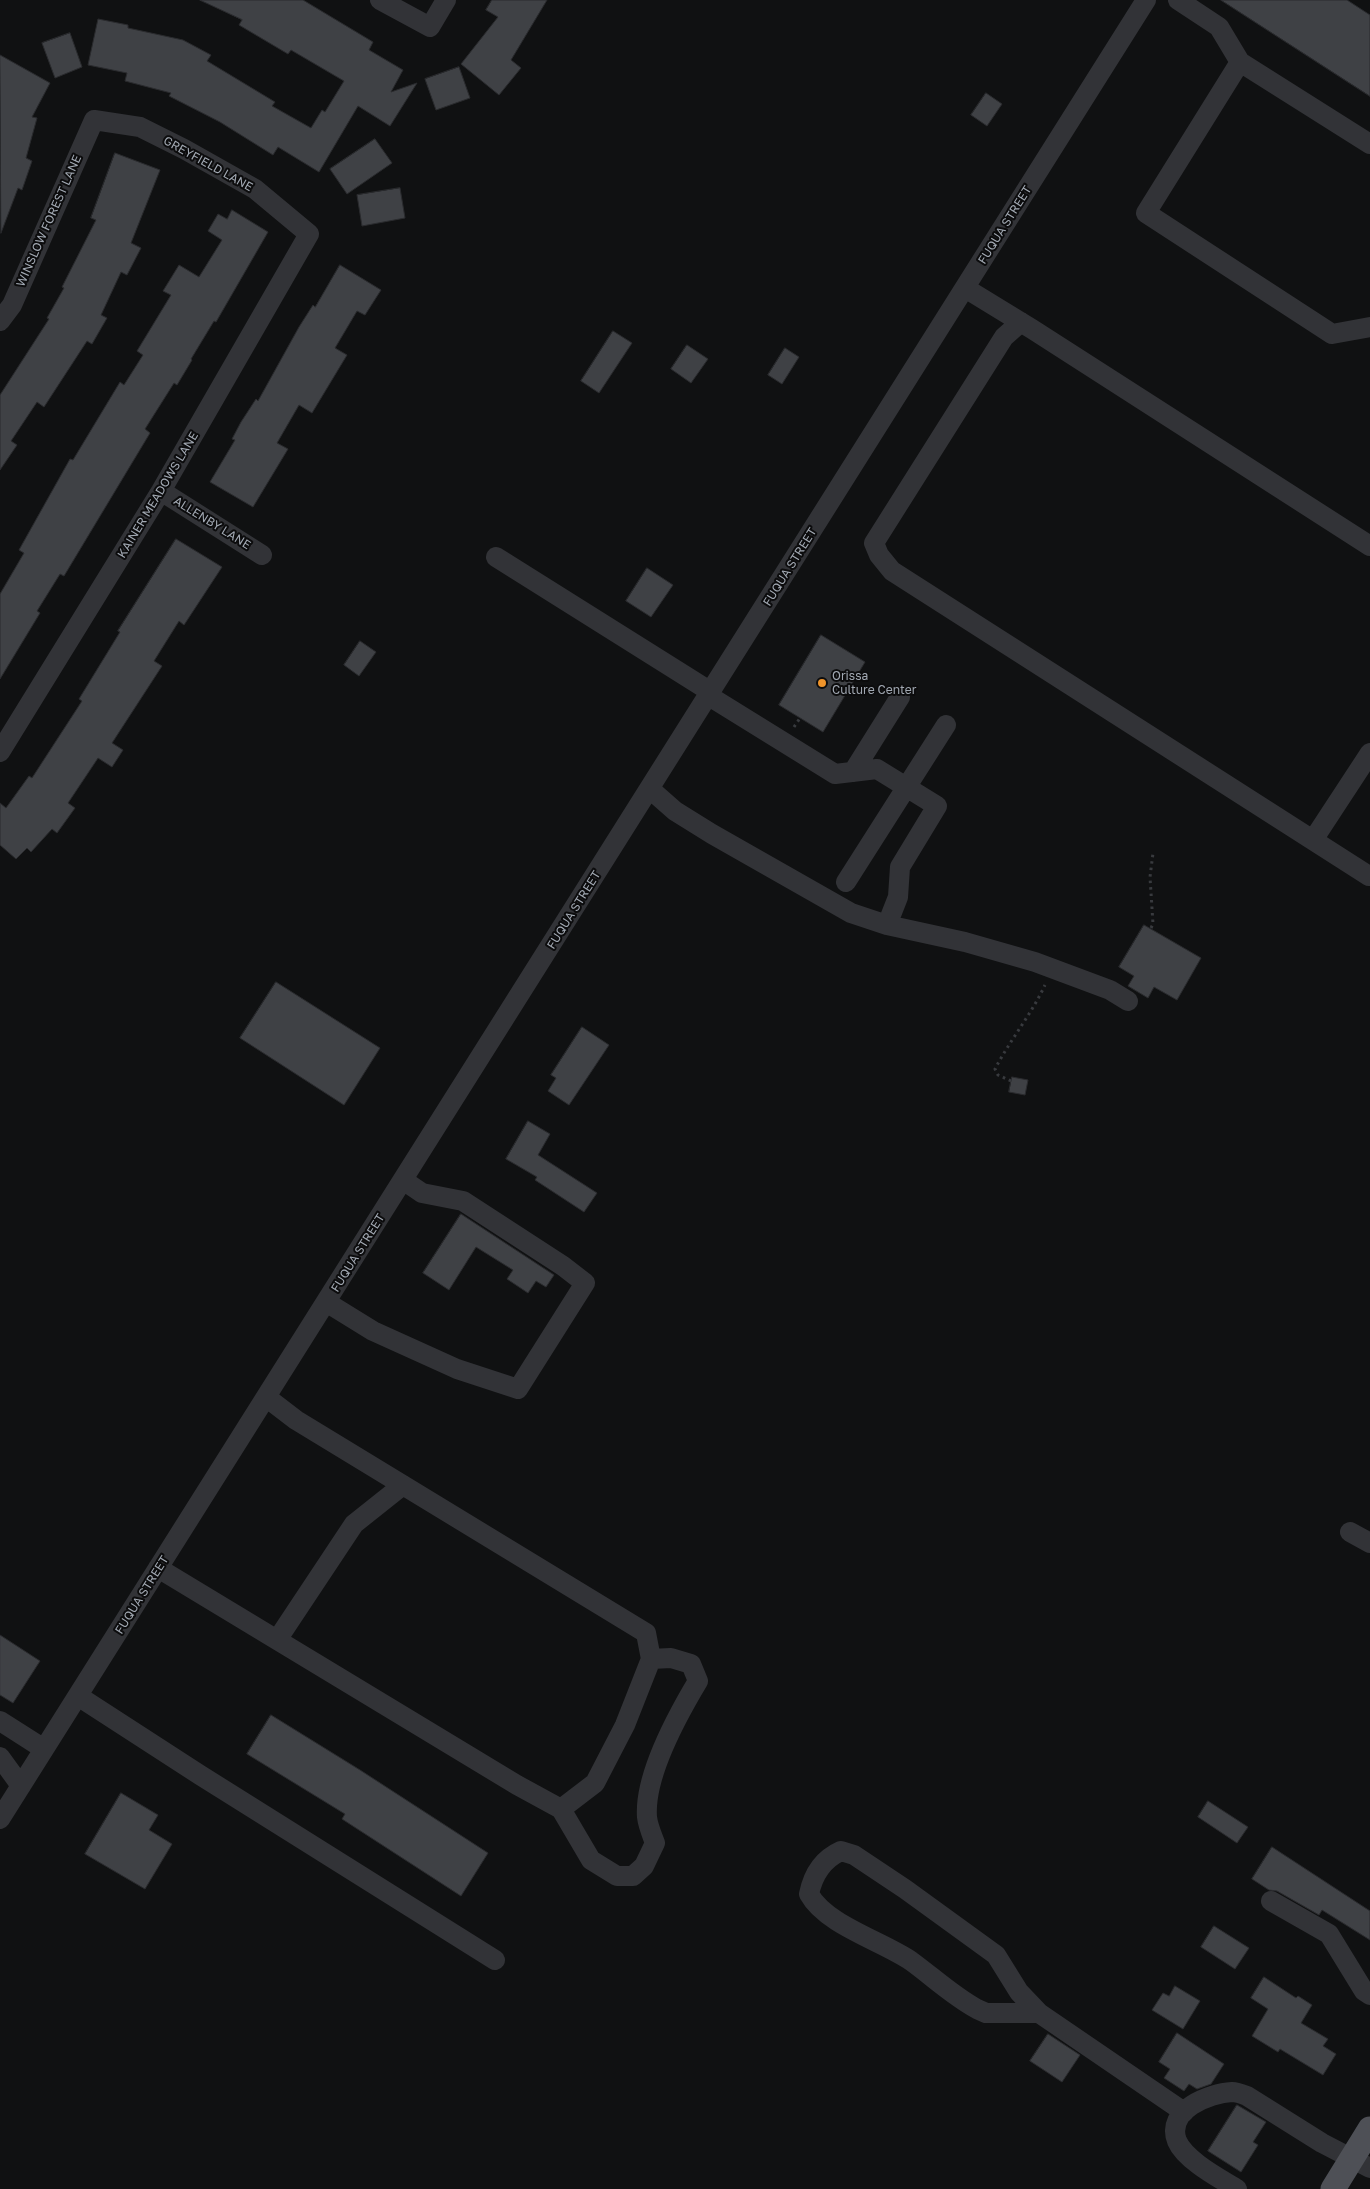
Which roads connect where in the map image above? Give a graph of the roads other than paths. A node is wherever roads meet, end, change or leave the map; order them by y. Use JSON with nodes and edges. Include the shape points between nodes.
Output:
{"nodes":[{"id":1,"x":380,"y":0,"type":"edge"},
{"id":2,"x":446,"y":0,"type":"edge"},
{"id":3,"x":1146,"y":0,"type":"edge"},
{"id":4,"x":1178,"y":0,"type":"edge"},
{"id":5,"x":1240,"y":62,"type":"junction"},
{"id":6,"x":94,"y":120,"type":"joint"},
{"id":7,"x":1370,"y":144,"type":"edge"},
{"id":8,"x":309,"y":234,"type":"joint"},
{"id":9,"x":965,"y":288,"type":"junction"},
{"id":10,"x":0,"y":321,"type":"edge"},
{"id":11,"x":1021,"y":322,"type":"junction"},
{"id":12,"x":1370,"y":327,"type":"edge"},
{"id":13,"x":161,"y":491,"type":"junction"},
{"id":14,"x":1370,"y":546,"type":"edge"},
{"id":15,"x":262,"y":555,"type":"dead end"},
{"id":16,"x":496,"y":557,"type":"dead end"},
{"id":17,"x":710,"y":694,"type":"junction"},
{"id":18,"x":900,"y":697,"type":"dead end"},
{"id":19,"x":946,"y":725,"type":"dead end"},
{"id":20,"x":0,"y":752,"type":"edge"},
{"id":21,"x":1370,"y":753,"type":"edge"},
{"id":22,"x":853,"y":772,"type":"junction"},
{"id":23,"x":906,"y":787,"type":"junction"},
{"id":24,"x":650,"y":789,"type":"junction"},
{"id":25,"x":1313,"y":840,"type":"junction"},
{"id":26,"x":1369,"y":876,"type":"edge"},
{"id":27,"x":846,"y":882,"type":"dead end"},
{"id":28,"x":887,"y":925,"type":"junction"},
{"id":29,"x":1128,"y":1001,"type":"dead end"},
{"id":30,"x":404,"y":1180,"type":"junction"},
{"id":31,"x":326,"y":1302,"type":"junction"},
{"id":32,"x":266,"y":1397,"type":"junction"},
{"id":33,"x":403,"y":1485,"type":"junction"},
{"id":34,"x":1350,"y":1532,"type":"dead end"},
{"id":35,"x":1370,"y":1543,"type":"edge"},
{"id":36,"x":158,"y":1568,"type":"junction"},
{"id":37,"x":277,"y":1640,"type":"junction"},
{"id":38,"x":651,"y":1658,"type":"junction"},
{"id":39,"x":78,"y":1696,"type":"junction"},
{"id":40,"x":0,"y":1721,"type":"edge"},
{"id":41,"x":44,"y":1750,"type":"junction"},
{"id":42,"x":0,"y":1757,"type":"edge"},
{"id":43,"x":21,"y":1786,"type":"junction"},
{"id":44,"x":561,"y":1809,"type":"junction"},
{"id":45,"x":0,"y":1819,"type":"edge"},
{"id":46,"x":1271,"y":1901,"type":"dead end"},
{"id":47,"x":495,"y":1960,"type":"dead end"},
{"id":48,"x":1370,"y":1995,"type":"edge"},
{"id":49,"x":1039,"y":2013,"type":"junction"},
{"id":50,"x":1184,"y":2112,"type":"junction"},
{"id":51,"x":1370,"y":2129,"type":"edge"},
{"id":52,"x":1361,"y":2163,"type":"edge"},
{"id":53,"x":1236,"y":2189,"type":"edge"},
{"id":54,"x":1333,"y":2189,"type":"edge"}],
"edges":[{"from":1,"to":2,"type":"street","via":[[430,27]]},
{"from":3,"to":9,"type":"street","name":"FUQUA STREET"},
{"from":4,"to":5,"type":"street","via":[[1219,27]]},
{"from":5,"to":7,"type":"street"},
{"from":5,"to":12,"type":"street","via":[[1146,213],[1332,334]]},
{"from":6,"to":8,"type":"street","name":"GREYFIELD LANE","via":[[140,127],[184,149],[255,189]]},
{"from":6,"to":10,"type":"street","name":"WINSLOW FOREST LANE","via":[[12,305]]},
{"from":8,"to":13,"type":"street","name":"KAINER MEADOWS LANE"},
{"from":9,"to":11,"type":"street"},
{"from":9,"to":17,"type":"street","name":"FUQUA STREET"},
{"from":11,"to":14,"type":"street"},
{"from":11,"to":25,"type":"street","via":[[1004,337],[874,543],[879,555],[892,571]]},
{"from":13,"to":15,"type":"street","name":"ALLENBY LANE"},
{"from":13,"to":20,"type":"street","name":"KAINER MEADOWS LANE"},
{"from":16,"to":17,"type":"street"},
{"from":17,"to":22,"type":"street","via":[[834,774]]},
{"from":17,"to":24,"type":"street","name":"FUQUA STREET"},
{"from":18,"to":22,"type":"street"},
{"from":19,"to":23,"type":"street"},
{"from":21,"to":25,"type":"street"},
{"from":22,"to":23,"type":"street","via":[[877,769]]},
{"from":23,"to":27,"type":"street"},
{"from":23,"to":28,"type":"street","via":[[937,806],[900,867],[898,897]]},
{"from":24,"to":28,"type":"street","via":[[704,830],[812,893],[851,913]]},
{"from":24,"to":30,"type":"street","name":"FUQUA STREET"},
{"from":25,"to":26,"type":"street"},
{"from":28,"to":29,"type":"street","via":[[1035,962],[1110,990]]},
{"from":30,"to":31,"type":"street","name":"FUQUA STREET"},
{"from":30,"to":31,"type":"street","via":[[422,1193],[462,1201],[585,1283],[518,1389],[457,1369],[381,1335]]},
{"from":31,"to":32,"type":"street","name":"FUQUA STREET"},
{"from":32,"to":33,"type":"street","via":[[296,1420]]},
{"from":32,"to":36,"type":"street","name":"FUQUA STREET"},
{"from":33,"to":37,"type":"street","via":[[354,1524]]},
{"from":33,"to":38,"type":"street","via":[[646,1633]]},
{"from":34,"to":35,"type":"street"},
{"from":36,"to":37,"type":"street"},
{"from":36,"to":39,"type":"street","name":"FUQUA STREET"},
{"from":37,"to":44,"type":"street"},
{"from":38,"to":44,"type":"street","via":[[625,1725],[594,1783]]},
{"from":38,"to":44,"type":"street","via":[[671,1658],[691,1664],[698,1681],[676,1717],[649,1788],[647,1818],[655,1843],[644,1866],[633,1876],[617,1876],[591,1860]]},
{"from":39,"to":41,"type":"street","name":"FUQUA STREET"},
{"from":39,"to":47,"type":"street"},
{"from":40,"to":41,"type":"street"},
{"from":41,"to":43,"type":"street","name":"FUQUA STREET"},
{"from":42,"to":43,"type":"street"},
{"from":43,"to":45,"type":"street","name":"FUQUA STREET"},
{"from":46,"to":48,"type":"street","via":[[1328,1934],[1364,1991]]},
{"from":49,"to":49,"type":"street","via":[[1019,1992],[996,1955],[854,1855],[841,1851],[828,1856],[812,1882],[809,1894],[821,1909],[910,1961],[976,2009],[986,2013]]},
{"from":49,"to":50,"type":"street"},
{"from":50,"to":52,"type":"street","via":[[1215,2094],[1235,2091]]},
{"from":50,"to":53,"type":"street","via":[[1175,2127],[1177,2141],[1201,2165]]},
{"from":51,"to":52,"type":"main road"},
{"from":52,"to":54,"type":"main road"}]}
